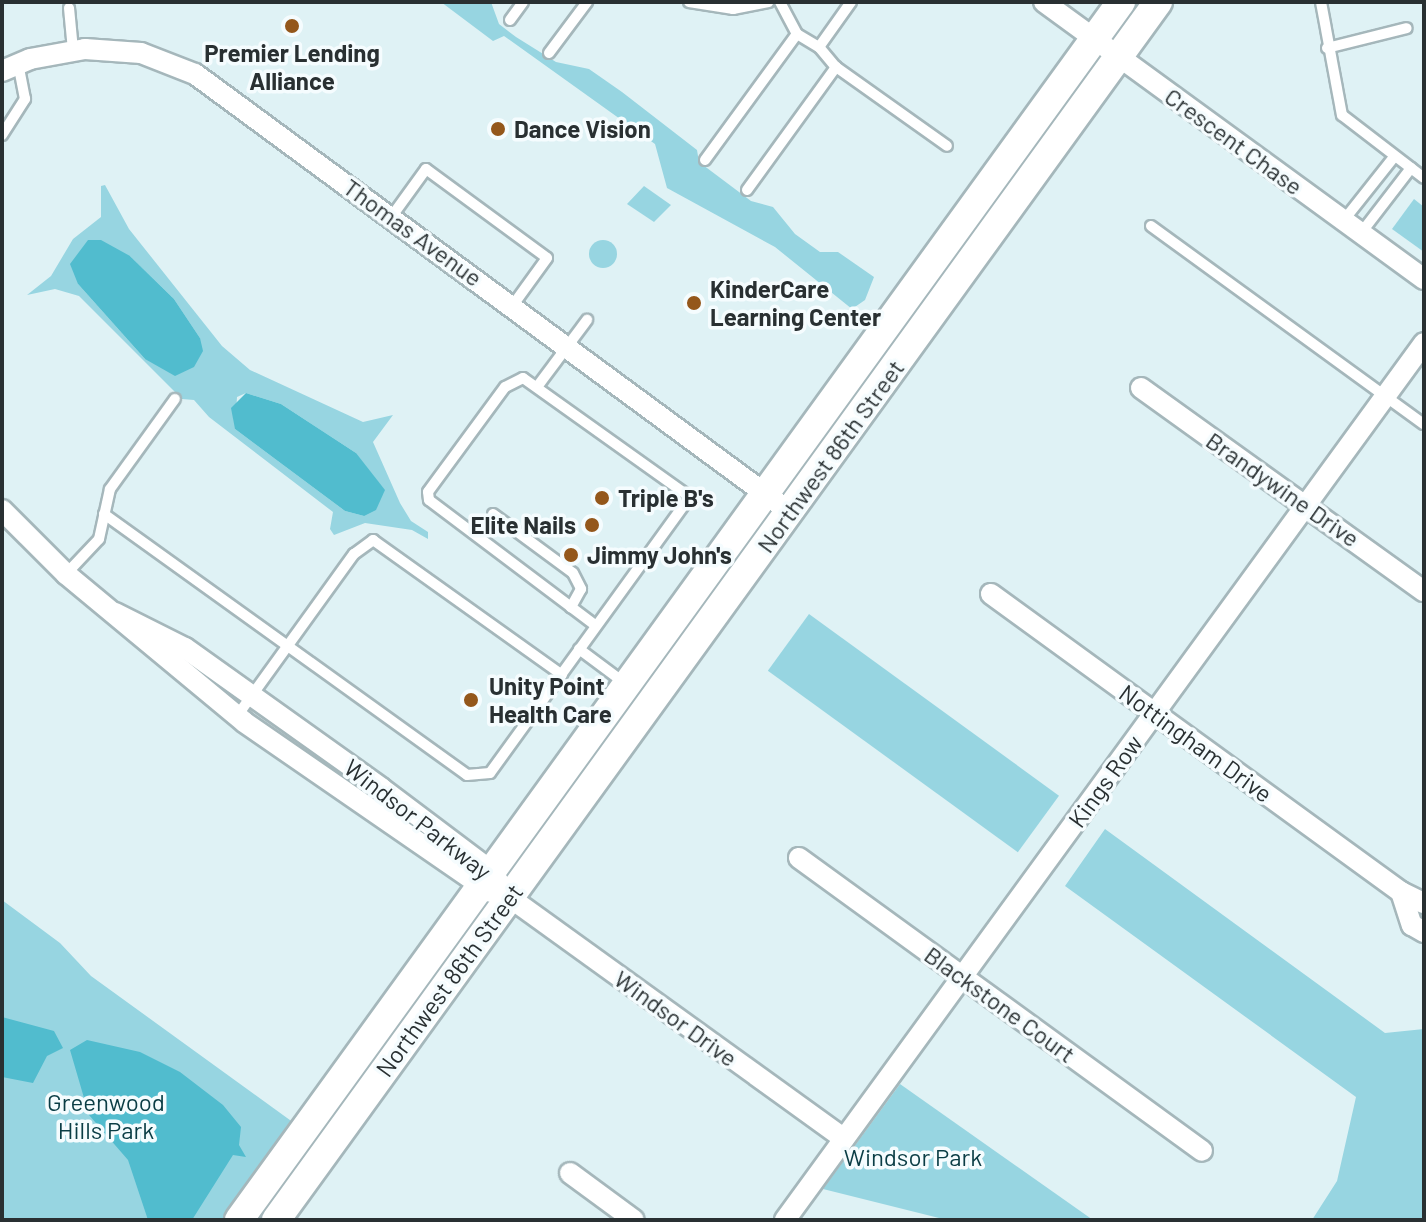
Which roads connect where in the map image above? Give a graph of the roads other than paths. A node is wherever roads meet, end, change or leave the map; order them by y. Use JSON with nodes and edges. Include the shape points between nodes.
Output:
{"nodes":[{"id":1,"x":523,"y":2,"type":"edge"},
{"id":2,"x":587,"y":2,"type":"edge"},
{"id":3,"x":689,"y":2,"type":"edge"},
{"id":4,"x":768,"y":2,"type":"edge"},
{"id":5,"x":780,"y":2,"type":"edge"},
{"id":6,"x":851,"y":2,"type":"edge"},
{"id":7,"x":1044,"y":2,"type":"edge"},
{"id":8,"x":1121,"y":2,"type":"edge"},
{"id":9,"x":1158,"y":2,"type":"edge"},
{"id":10,"x":1321,"y":2,"type":"edge"},
{"id":11,"x":69,"y":8,"type":"dead end"},
{"id":12,"x":510,"y":20,"type":"dead end"},
{"id":13,"x":1407,"y":28,"type":"dead end"},
{"id":14,"x":797,"y":34,"type":"junction"},
{"id":15,"x":1094,"y":39,"type":"junction"},
{"id":16,"x":819,"y":47,"type":"junction"},
{"id":17,"x":1327,"y":48,"type":"junction"},
{"id":18,"x":73,"y":50,"type":"junction"},
{"id":19,"x":549,"y":53,"type":"dead end"},
{"id":20,"x":1118,"y":56,"type":"junction"},
{"id":21,"x":836,"y":67,"type":"junction"},
{"id":22,"x":10,"y":68,"type":"edge"},
{"id":23,"x":2,"y":135,"type":"edge"},
{"id":24,"x":947,"y":146,"type":"dead end"},
{"id":25,"x":1394,"y":157,"type":"junction"},
{"id":26,"x":705,"y":160,"type":"dead end"},
{"id":27,"x":1411,"y":168,"type":"junction"},
{"id":28,"x":1424,"y":178,"type":"edge"},
{"id":29,"x":747,"y":190,"type":"dead end"},
{"id":30,"x":392,"y":216,"type":"junction"},
{"id":31,"x":1344,"y":220,"type":"junction"},
{"id":32,"x":1151,"y":226,"type":"dead end"},
{"id":33,"x":1361,"y":233,"type":"junction"},
{"id":34,"x":1424,"y":279,"type":"edge"},
{"id":35,"x":513,"y":305,"type":"junction"},
{"id":36,"x":587,"y":320,"type":"dead end"},
{"id":37,"x":1424,"y":343,"type":"edge"},
{"id":38,"x":569,"y":346,"type":"junction"},
{"id":39,"x":537,"y":387,"type":"junction"},
{"id":40,"x":1141,"y":388,"type":"dead end"},
{"id":41,"x":1386,"y":395,"type":"junction"},
{"id":42,"x":175,"y":399,"type":"dead end"},
{"id":43,"x":1424,"y":424,"type":"edge"},
{"id":44,"x":765,"y":494,"type":"junction"},
{"id":45,"x":1307,"y":505,"type":"junction"},
{"id":46,"x":2,"y":510,"type":"edge"},
{"id":47,"x":790,"y":512,"type":"junction"},
{"id":48,"x":104,"y":514,"type":"junction"},
{"id":49,"x":493,"y":514,"type":"dead end"},
{"id":50,"x":66,"y":574,"type":"junction"},
{"id":51,"x":1424,"y":591,"type":"edge"},
{"id":52,"x":991,"y":594,"type":"dead end"},
{"id":53,"x":571,"y":607,"type":"junction"},
{"id":54,"x":115,"y":613,"type":"junction"},
{"id":55,"x":596,"y":626,"type":"junction"},
{"id":56,"x":289,"y":645,"type":"junction"},
{"id":57,"x":579,"y":649,"type":"junction"},
{"id":58,"x":562,"y":675,"type":"junction"},
{"id":59,"x":627,"y":684,"type":"junction"},
{"id":60,"x":253,"y":697,"type":"junction"},
{"id":61,"x":1154,"y":713,"type":"junction"},
{"id":62,"x":237,"y":716,"type":"junction"},
{"id":63,"x":799,"y":858,"type":"dead end"},
{"id":64,"x":485,"y":880,"type":"junction"},
{"id":65,"x":1401,"y":892,"type":"junction"},
{"id":66,"x":509,"y":897,"type":"junction"},
{"id":67,"x":1424,"y":903,"type":"edge"},
{"id":68,"x":1424,"y":932,"type":"edge"},
{"id":69,"x":962,"y":977,"type":"junction"},
{"id":70,"x":844,"y":1139,"type":"junction"},
{"id":71,"x":1202,"y":1151,"type":"dead end"},
{"id":72,"x":570,"y":1173,"type":"dead end"},
{"id":73,"x":239,"y":1220,"type":"edge"},
{"id":74,"x":276,"y":1220,"type":"edge"},
{"id":75,"x":634,"y":1220,"type":"edge"},
{"id":76,"x":785,"y":1220,"type":"edge"}],
"edges":[{"from":1,"to":12,"type":"lane"},
{"from":2,"to":19,"type":"lane"},
{"from":3,"to":4,"type":"lane","via":[[733,9]]},
{"from":5,"to":14,"type":"lane"},
{"from":6,"to":16,"type":"lane"},
{"from":7,"to":15,"type":"street","name":"Crescent Chase"},
{"from":8,"to":15,"type":"main road","name":"Northwest 86th Street"},
{"from":9,"to":20,"type":"main road","name":"Northwest 86th Street"},
{"from":10,"to":17,"type":"lane"},
{"from":11,"to":18,"type":"lane"},
{"from":13,"to":17,"type":"lane"},
{"from":14,"to":16,"type":"lane"},
{"from":14,"to":26,"type":"lane"},
{"from":15,"to":20,"type":"street","name":"Crescent Chase"},
{"from":15,"to":44,"type":"main road","name":"Northwest 86th Street"},
{"from":16,"to":21,"type":"lane"},
{"from":17,"to":25,"type":"lane","via":[[1342,115]]},
{"from":18,"to":22,"type":"street","name":"Thomas Avenue"},
{"from":18,"to":30,"type":"street","name":"Thomas Avenue","via":[[141,53],[195,74]]},
{"from":20,"to":31,"type":"street","name":"Crescent Chase"},
{"from":20,"to":47,"type":"main road","name":"Northwest 86th Street"},
{"from":21,"to":24,"type":"lane"},
{"from":21,"to":29,"type":"lane"},
{"from":22,"to":23,"type":"lane","via":[[25,99]]},
{"from":25,"to":27,"type":"lane"},
{"from":25,"to":31,"type":"lane"},
{"from":27,"to":28,"type":"lane"},
{"from":27,"to":33,"type":"lane"},
{"from":30,"to":35,"type":"street","name":"Thomas Avenue"},
{"from":30,"to":35,"type":"lane","via":[[426,169],[547,258]]},
{"from":31,"to":33,"type":"street","name":"Crescent Chase"},
{"from":32,"to":41,"type":"lane"},
{"from":33,"to":34,"type":"street","name":"Crescent Chase"},
{"from":35,"to":38,"type":"street","name":"Thomas Avenue"},
{"from":36,"to":38,"type":"lane"},
{"from":37,"to":41,"type":"street","name":"Kings Row"},
{"from":38,"to":39,"type":"lane"},
{"from":38,"to":44,"type":"street","name":"Thomas Avenue"},
{"from":39,"to":53,"type":"lane","via":[[523,378],[505,387],[428,492],[436,508]]},
{"from":39,"to":55,"type":"lane","via":[[690,497]]},
{"from":40,"to":45,"type":"street","name":"Brandywine Drive"},
{"from":41,"to":43,"type":"lane"},
{"from":41,"to":45,"type":"street","name":"Kings Row"},
{"from":42,"to":48,"type":"lane","via":[[110,489]]},
{"from":44,"to":47,"type":"street","name":"Thomas Avenue"},
{"from":44,"to":59,"type":"main road","name":"Northwest 86th Street"},
{"from":45,"to":51,"type":"street","name":"Brandywine Drive"},
{"from":45,"to":61,"type":"street","name":"Kings Row"},
{"from":46,"to":50,"type":"street","name":"Windsor Parkway"},
{"from":47,"to":66,"type":"main road","name":"Northwest 86th Street"},
{"from":48,"to":50,"type":"lane","via":[[99,539]]},
{"from":48,"to":56,"type":"lane"},
{"from":49,"to":53,"type":"lane","via":[[573,573],[581,589]]},
{"from":50,"to":54,"type":"street","name":"Windsor Parkway"},
{"from":52,"to":61,"type":"street","name":"Nottingham Drive"},
{"from":53,"to":55,"type":"lane"},
{"from":54,"to":60,"type":"street","name":"Windsor Parkway","via":[[185,648]]},
{"from":54,"to":62,"type":"street","name":"Windsor Parkway"},
{"from":55,"to":57,"type":"lane"},
{"from":56,"to":58,"type":"lane","via":[[467,775],[490,773]]},
{"from":56,"to":58,"type":"lane","via":[[363,544],[380,540]]},
{"from":56,"to":60,"type":"lane"},
{"from":57,"to":58,"type":"lane"},
{"from":57,"to":59,"type":"lane"},
{"from":59,"to":64,"type":"main road","name":"Northwest 86th Street"},
{"from":60,"to":62,"type":"lane"},
{"from":60,"to":64,"type":"street","name":"Windsor Parkway"},
{"from":61,"to":65,"type":"street","name":"Nottingham Drive"},
{"from":61,"to":69,"type":"street","name":"Kings Row"},
{"from":62,"to":64,"type":"street","name":"Windsor Parkway"},
{"from":63,"to":69,"type":"street","name":"Blackstone Court"},
{"from":64,"to":66,"type":"street","name":"Windsor Parkway"},
{"from":64,"to":73,"type":"main road","name":"Northwest 86th Street"},
{"from":65,"to":67,"type":"street","name":"Nottingham Drive"},
{"from":65,"to":68,"type":"street","via":[[1412,925]]},
{"from":66,"to":70,"type":"street","name":"Windsor Drive"},
{"from":66,"to":74,"type":"main road","name":"Northwest 86th Street"},
{"from":69,"to":70,"type":"street","name":"Kings Row"},
{"from":69,"to":71,"type":"street","name":"Blackstone Court"},
{"from":70,"to":76,"type":"street","name":"Kings Row"},
{"from":72,"to":75,"type":"street"}]}
